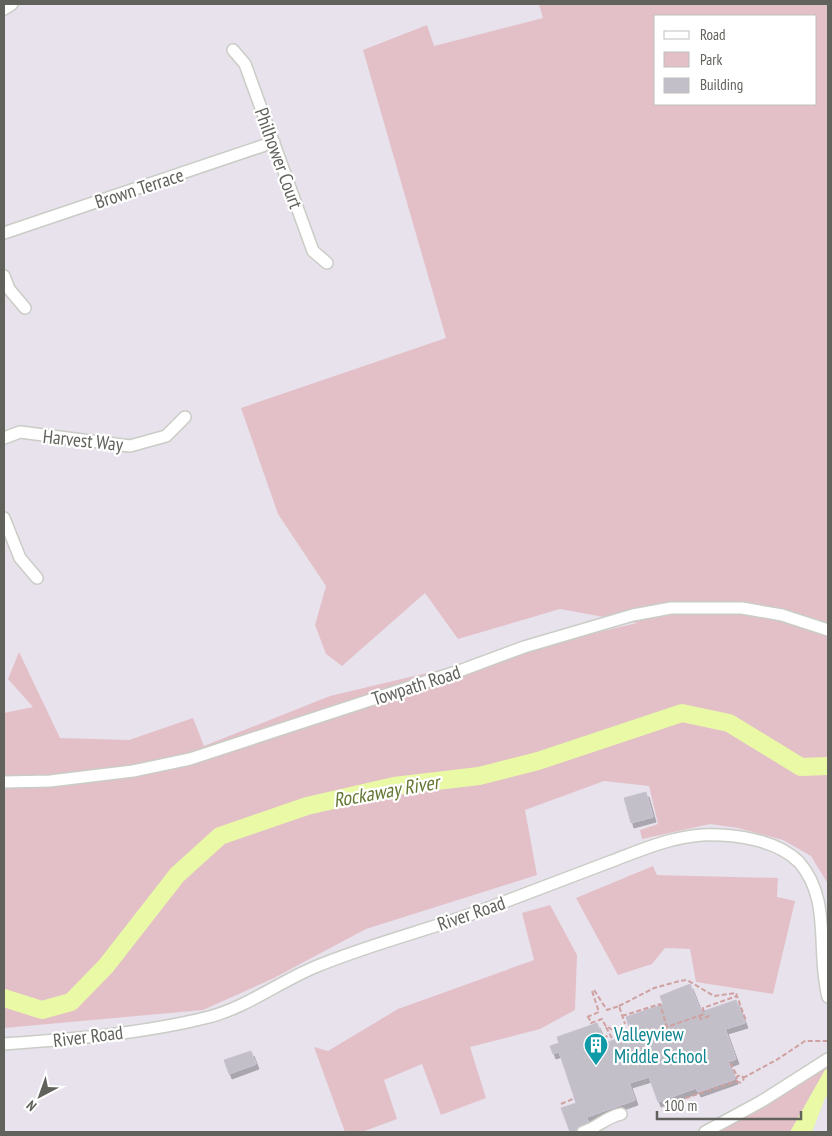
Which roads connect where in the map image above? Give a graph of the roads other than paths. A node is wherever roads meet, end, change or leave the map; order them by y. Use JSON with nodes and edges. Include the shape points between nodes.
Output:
{"nodes":[{"id":1,"x":12,"y":4,"type":"edge"},
{"id":2,"x":4,"y":9,"type":"edge"},
{"id":3,"x":233,"y":50,"type":"dead end"},
{"id":4,"x":274,"y":142,"type":"junction"},
{"id":5,"x":4,"y":233,"type":"edge"},
{"id":6,"x":327,"y":263,"type":"dead end"},
{"id":7,"x":4,"y":276,"type":"edge"},
{"id":8,"x":25,"y":308,"type":"dead end"},
{"id":9,"x":185,"y":417,"type":"dead end"},
{"id":10,"x":4,"y":438,"type":"edge"},
{"id":11,"x":4,"y":518,"type":"edge"},
{"id":12,"x":37,"y":578,"type":"dead end"},
{"id":13,"x":828,"y":630,"type":"edge"},
{"id":14,"x":4,"y":782,"type":"edge"},
{"id":15,"x":828,"y":997,"type":"edge"},
{"id":16,"x":4,"y":1044,"type":"edge"},
{"id":17,"x":828,"y":1059,"type":"edge"},
{"id":18,"x":621,"y":1114,"type":"dead end"},
{"id":19,"x":583,"y":1132,"type":"edge"},
{"id":20,"x":705,"y":1132,"type":"edge"}],
"edges":[{"from":1,"to":2,"type":"street"},
{"from":3,"to":4,"type":"street","name":"Philhower Court","via":[[245,64]]},
{"from":4,"to":5,"type":"street","name":"Brown Terrace"},
{"from":4,"to":6,"type":"street","name":"Philhower Court","via":[[313,251]]},
{"from":7,"to":8,"type":"street","via":[[9,289]]},
{"from":9,"to":10,"type":"street","name":"Harvest Way","via":[[166,436],[130,446],[20,432]]},
{"from":11,"to":12,"type":"street","via":[[20,558]]},
{"from":13,"to":14,"type":"street","name":"Towpath Road","via":[[782,615],[742,608],[671,608],[633,615],[533,644],[190,759],[133,771],[50,781]]},
{"from":15,"to":16,"type":"street","name":"River Road","via":[[825,920],[814,880],[798,861],[773,846],[753,839],[701,835],[644,849],[480,911],[354,951],[210,1017],[146,1029]]},
{"from":17,"to":20,"type":"street","via":[[748,1110]]},
{"from":18,"to":19,"type":"street"}]}
